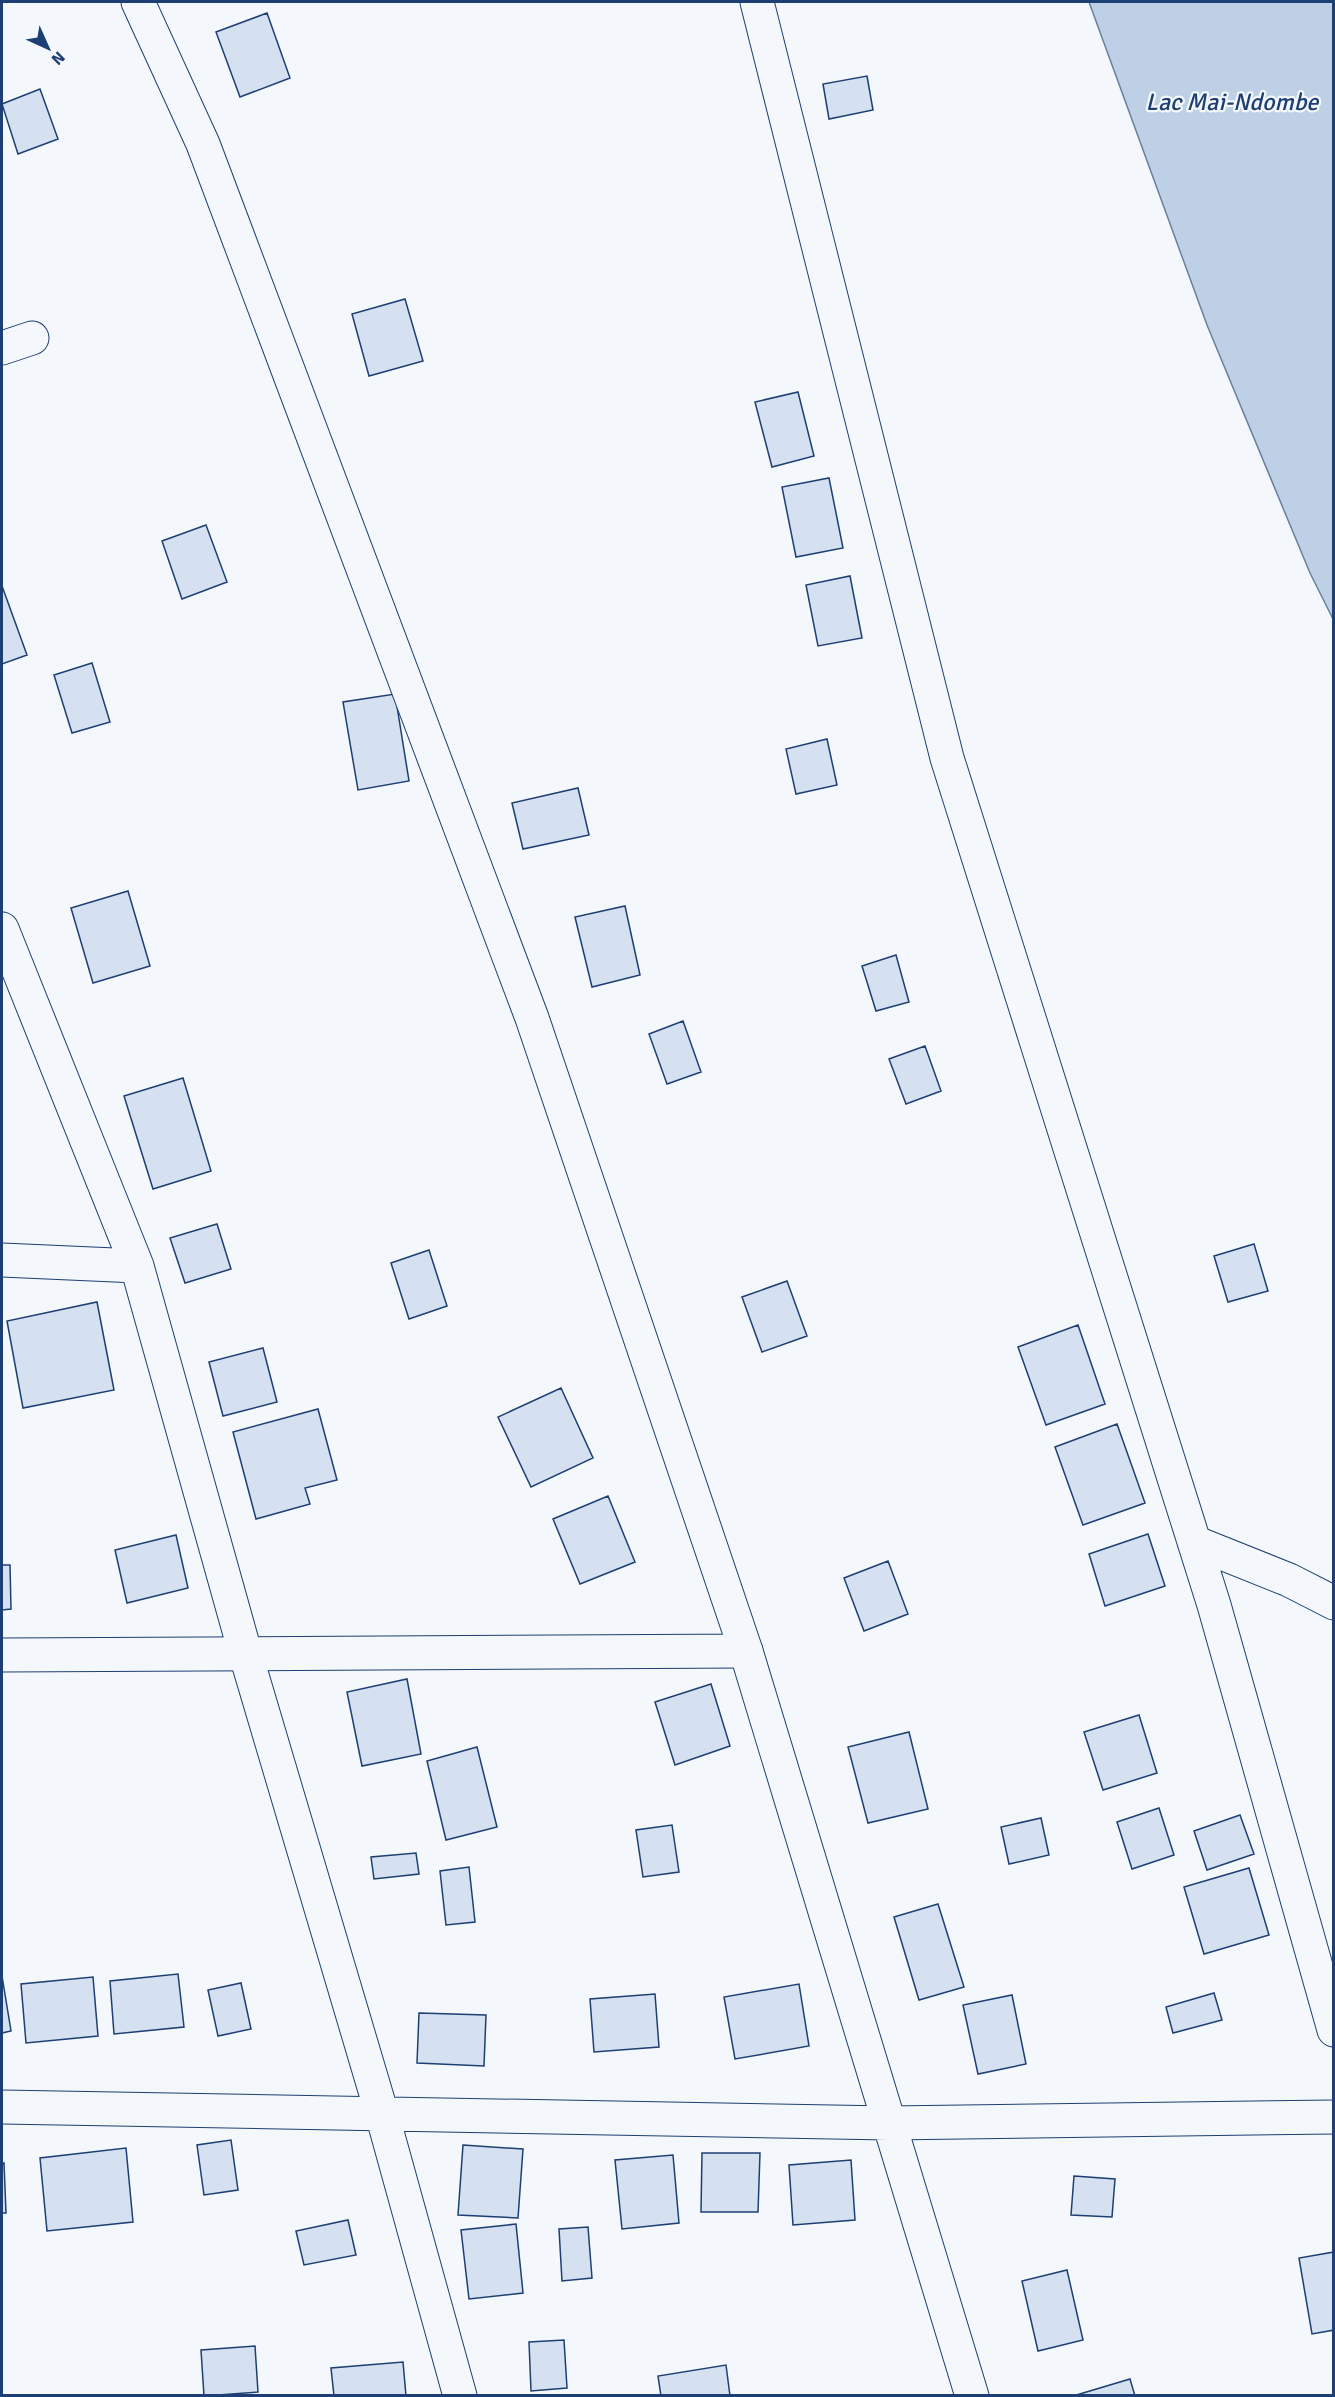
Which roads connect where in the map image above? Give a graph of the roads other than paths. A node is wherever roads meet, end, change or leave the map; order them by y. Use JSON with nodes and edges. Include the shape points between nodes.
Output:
{"nodes":[{"id":1,"x":138,"y":2,"type":"edge"},
{"id":2,"x":757,"y":2,"type":"edge"},
{"id":3,"x":32,"y":338,"type":"dead end"},
{"id":4,"x":2,"y":348,"type":"edge"},
{"id":5,"x":2,"y":929,"type":"edge"},
{"id":6,"x":2,"y":1260,"type":"edge"},
{"id":7,"x":137,"y":1266,"type":"junction"},
{"id":8,"x":1194,"y":1542,"type":"junction"},
{"id":9,"x":1334,"y":1603,"type":"edge"},
{"id":10,"x":746,"y":1651,"type":"junction"},
{"id":11,"x":245,"y":1652,"type":"junction"},
{"id":12,"x":2,"y":1655,"type":"edge"},
{"id":13,"x":1334,"y":2030,"type":"edge"},
{"id":14,"x":2,"y":2107,"type":"edge"},
{"id":15,"x":382,"y":2114,"type":"junction"},
{"id":16,"x":1334,"y":2117,"type":"edge"},
{"id":17,"x":889,"y":2123,"type":"junction"},
{"id":18,"x":460,"y":2396,"type":"edge"},
{"id":19,"x":972,"y":2396,"type":"edge"}],
"edges":[{"from":1,"to":10,"type":"street","via":[[203,144],[532,1018]]},
{"from":2,"to":8,"type":"street","via":[[947,758]]},
{"from":3,"to":4,"type":"street"},
{"from":5,"to":7,"type":"street"},
{"from":6,"to":7,"type":"street"},
{"from":7,"to":11,"type":"street"},
{"from":8,"to":9,"type":"street","via":[[1290,1580]]},
{"from":8,"to":13,"type":"street"},
{"from":10,"to":11,"type":"street"},
{"from":10,"to":17,"type":"street"},
{"from":11,"to":12,"type":"street"},
{"from":11,"to":15,"type":"street"},
{"from":14,"to":15,"type":"street"},
{"from":15,"to":17,"type":"street"},
{"from":15,"to":18,"type":"street"},
{"from":16,"to":17,"type":"street"},
{"from":17,"to":19,"type":"street"}]}
